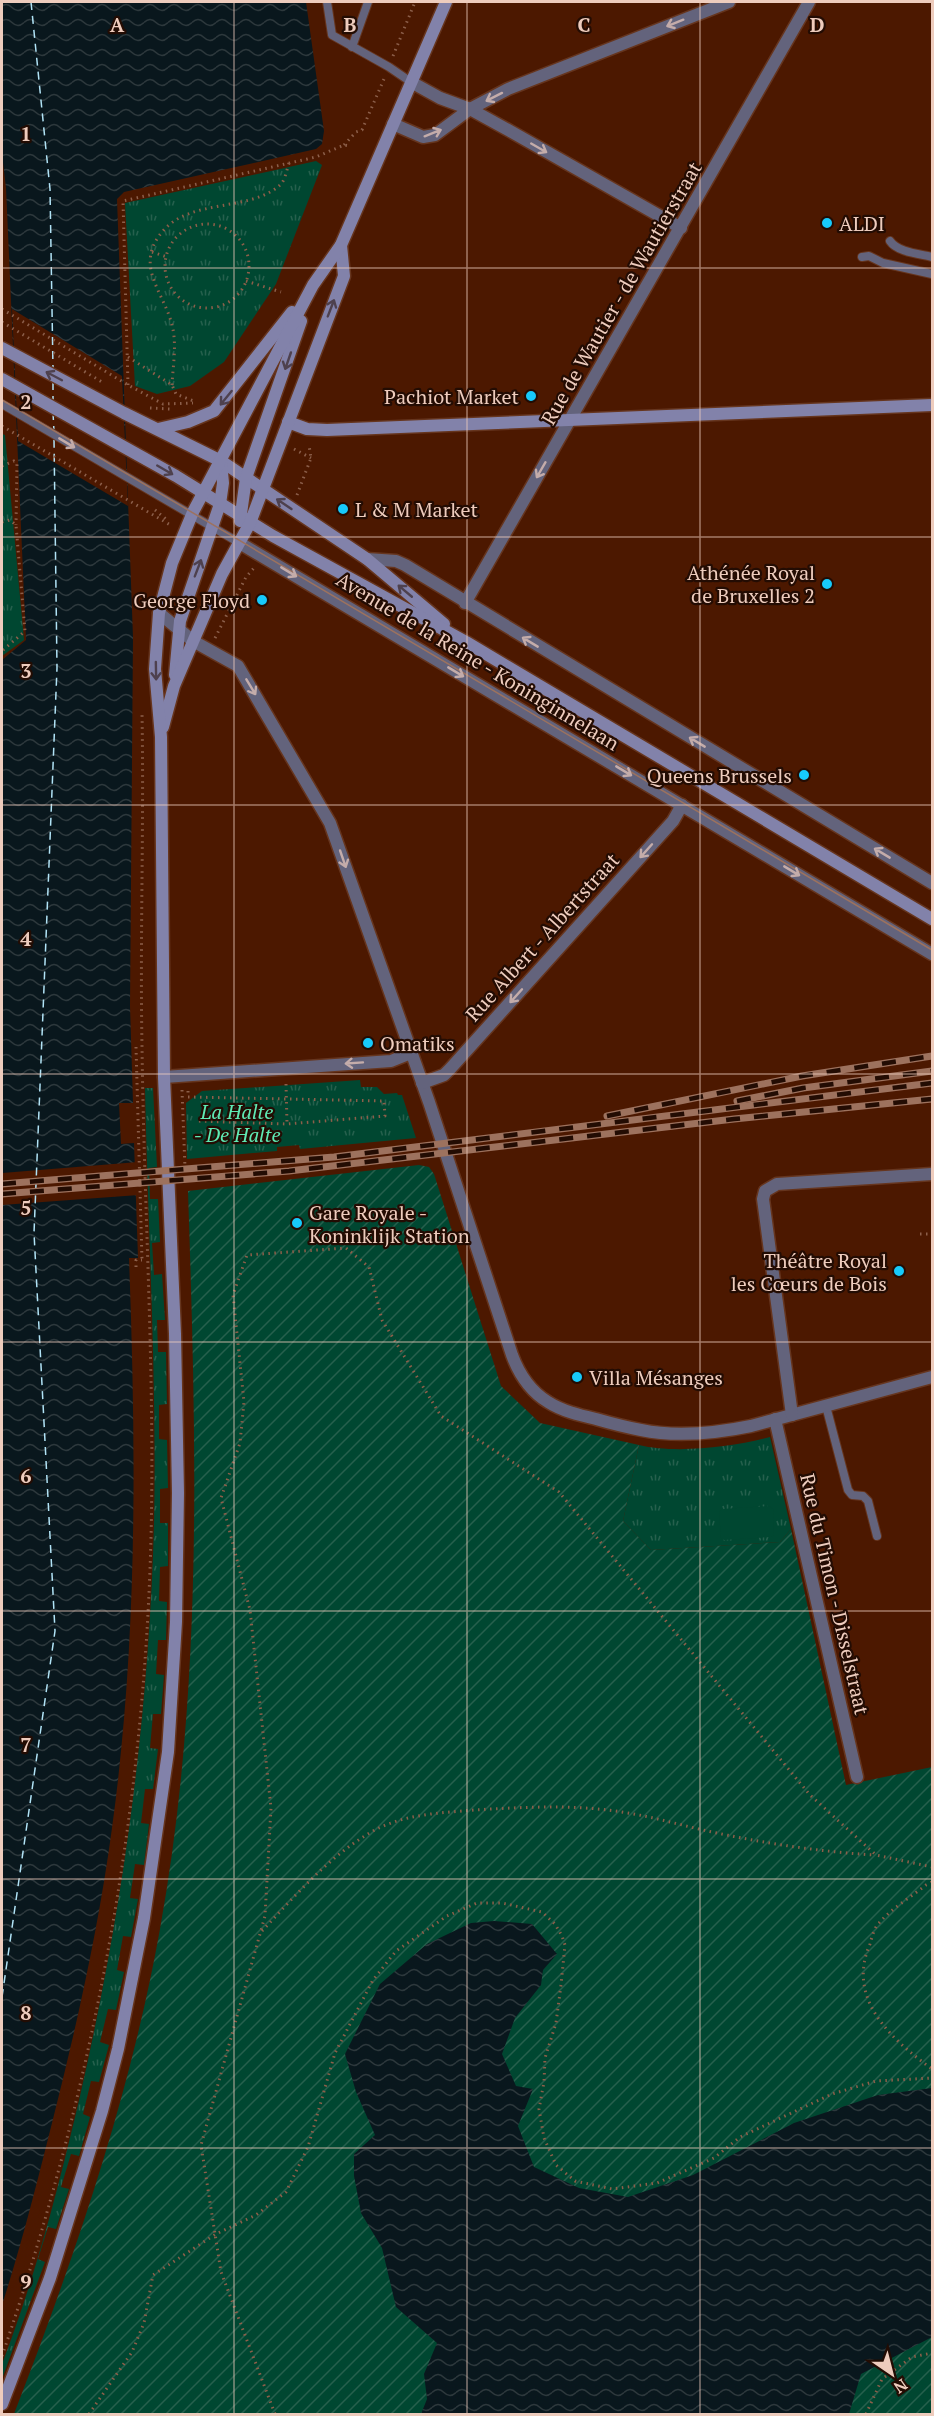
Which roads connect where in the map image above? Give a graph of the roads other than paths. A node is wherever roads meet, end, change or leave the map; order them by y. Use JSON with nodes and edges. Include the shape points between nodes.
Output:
{"nodes":[{"id":1,"x":327,"y":2,"type":"edge"},
{"id":2,"x":368,"y":2,"type":"edge"},
{"id":3,"x":446,"y":2,"type":"edge"},
{"id":4,"x":729,"y":2,"type":"edge"},
{"id":5,"x":809,"y":2,"type":"edge"},
{"id":6,"x":352,"y":46,"type":"junction"},
{"id":7,"x":411,"y":82,"type":"junction"},
{"id":8,"x":470,"y":110,"type":"junction"},
{"id":9,"x":393,"y":124,"type":"junction"},
{"id":10,"x":681,"y":228,"type":"junction"},
{"id":11,"x":890,"y":241,"type":"dead end"},
{"id":12,"x":341,"y":244,"type":"junction"},
{"id":13,"x":862,"y":257,"type":"dead end"},
{"id":14,"x":933,"y":257,"type":"edge"},
{"id":15,"x":933,"y":274,"type":"edge"},
{"id":16,"x":313,"y":285,"type":"junction"},
{"id":17,"x":2,"y":348,"type":"edge"},
{"id":18,"x":2,"y":379,"type":"edge"},
{"id":19,"x":2,"y":404,"type":"edge"},
{"id":20,"x":933,"y":405,"type":"edge"},
{"id":21,"x":571,"y":419,"type":"junction"},
{"id":22,"x":288,"y":422,"type":"junction"},
{"id":23,"x":158,"y":429,"type":"junction"},
{"id":24,"x":221,"y":461,"type":"junction"},
{"id":25,"x":246,"y":478,"type":"junction"},
{"id":26,"x":262,"y":489,"type":"junction"},
{"id":27,"x":203,"y":493,"type":"junction"},
{"id":28,"x":220,"y":504,"type":"junction"},
{"id":29,"x":192,"y":516,"type":"junction"},
{"id":30,"x":245,"y":520,"type":"junction"},
{"id":31,"x":212,"y":527,"type":"junction"},
{"id":32,"x":238,"y":543,"type":"junction"},
{"id":33,"x":368,"y":559,"type":"junction"},
{"id":34,"x":465,"y":603,"type":"junction"},
{"id":35,"x":159,"y":613,"type":"junction"},
{"id":36,"x":178,"y":629,"type":"junction"},
{"id":37,"x":193,"y":641,"type":"junction"},
{"id":38,"x":466,"y":642,"type":"junction"},
{"id":39,"x":174,"y":686,"type":"junction"},
{"id":40,"x":161,"y":737,"type":"junction"},
{"id":41,"x":682,"y":806,"type":"junction"},
{"id":42,"x":933,"y":883,"type":"edge"},
{"id":43,"x":933,"y":919,"type":"edge"},
{"id":44,"x":933,"y":954,"type":"edge"},
{"id":45,"x":411,"y":1053,"type":"junction"},
{"id":46,"x":164,"y":1077,"type":"junction"},
{"id":47,"x":422,"y":1083,"type":"junction"},
{"id":48,"x":933,"y":1174,"type":"edge"},
{"id":49,"x":933,"y":1377,"type":"edge"},
{"id":50,"x":826,"y":1406,"type":"junction"},
{"id":51,"x":792,"y":1415,"type":"junction"},
{"id":52,"x":775,"y":1419,"type":"junction"},
{"id":53,"x":877,"y":1536,"type":"dead end"},
{"id":54,"x":857,"y":1777,"type":"dead end"},
{"id":55,"x":2,"y":2404,"type":"edge"}],
"edges":[{"from":1,"to":6,"type":"lane","via":[[332,35]]},
{"from":2,"to":6,"type":"lane"},
{"from":3,"to":7,"type":"main road"},
{"from":4,"to":8,"type":"street","one_way":true,"via":[[508,89]]},
{"from":5,"to":10,"type":"street","name":"Rue de Wautier - de Wautierstraat"},
{"from":6,"to":7,"type":"lane"},
{"from":7,"to":8,"type":"street"},
{"from":7,"to":9,"type":"main road"},
{"from":9,"to":8,"type":"street","one_way":true,"via":[[423,137],[435,135]]},
{"from":8,"to":10,"type":"street","one_way":true},
{"from":9,"to":12,"type":"main road"},
{"from":10,"to":21,"type":"street","name":"Rue de Wautier - de Wautierstraat"},
{"from":11,"to":14,"type":"lane","via":[[899,248]]},
{"from":12,"to":16,"type":"main road"},
{"from":22,"to":12,"type":"main road","one_way":true,"via":[[344,276]]},
{"from":13,"to":15,"type":"lane"},
{"from":16,"to":23,"type":"main road","one_way":true,"via":[[214,411]]},
{"from":16,"to":24,"type":"main road"},
{"from":16,"to":25,"type":"main road","one_way":true},
{"from":23,"to":17,"type":"main road","name":"Avenue de la Reine - Koninginnelaan","one_way":true},
{"from":18,"to":27,"type":"main road","name":"Avenue de la Reine - Koninginnelaan","one_way":true},
{"from":19,"to":29,"type":"lane","name":"Avenue de la Reine - Koninginnelaan","one_way":true},
{"from":20,"to":21,"type":"main road"},
{"from":21,"to":22,"type":"main road","via":[[327,430],[307,429]]},
{"from":21,"to":34,"type":"street","name":"Rue de Wautier - de Wautierstraat","one_way":true},
{"from":22,"to":26,"type":"main road"},
{"from":23,"to":24,"type":"main road","name":"Avenue de la Reine - Koninginnelaan"},
{"from":24,"to":25,"type":"main road","name":"Avenue de la Reine - Koninginnelaan"},
{"from":24,"to":27,"type":"main road"},
{"from":24,"to":28,"type":"main road"},
{"from":25,"to":26,"type":"main road","name":"Avenue de la Reine - Koninginnelaan"},
{"from":25,"to":30,"type":"main road"},
{"from":26,"to":30,"type":"main road"},
{"from":33,"to":26,"type":"main road","name":"Avenue de la Reine - Koninginnelaan","one_way":true},
{"from":27,"to":28,"type":"main road","name":"Avenue de la Reine - Koninginnelaan"},
{"from":27,"to":29,"type":"main road"},
{"from":28,"to":30,"type":"main road","name":"Avenue de la Reine - Koninginnelaan"},
{"from":28,"to":31,"type":"main road"},
{"from":29,"to":31,"type":"lane","name":"Avenue de la Reine - Koninginnelaan"},
{"from":29,"to":35,"type":"main road","via":[[172,563]]},
{"from":30,"to":32,"type":"main road"},
{"from":30,"to":38,"type":"main road","name":"Avenue de la Reine - Koninginnelaan"},
{"from":31,"to":32,"type":"lane","name":"Avenue de la Reine - Koninginnelaan"},
{"from":36,"to":31,"type":"main road","one_way":true},
{"from":32,"to":37,"type":"main road"},
{"from":32,"to":41,"type":"street","name":"Avenue de la Reine - Koninginnelaan","one_way":true},
{"from":33,"to":34,"type":"street","name":"Avenue de la Reine - Koninginnelaan","via":[[396,561]]},
{"from":38,"to":33,"type":"main road","name":"Avenue de la Reine - Koninginnelaan","one_way":true},
{"from":42,"to":34,"type":"street","name":"Avenue de la Reine - Koninginnelaan","one_way":true},
{"from":35,"to":36,"type":"street"},
{"from":35,"to":40,"type":"main road","one_way":true,"via":[[155,669]]},
{"from":36,"to":37,"type":"street"},
{"from":36,"to":39,"type":"main road"},
{"from":37,"to":39,"type":"main road"},
{"from":37,"to":45,"type":"street","one_way":true,"via":[[238,666],[322,806]]},
{"from":38,"to":43,"type":"main road","name":"Avenue de la Reine - Koninginnelaan"},
{"from":39,"to":40,"type":"main road"},
{"from":40,"to":46,"type":"main road"},
{"from":41,"to":44,"type":"street","name":"Avenue de la Reine - Koninginnelaan","one_way":true},
{"from":41,"to":47,"type":"street","name":"Rue Albert - Albertstraat","one_way":true,"via":[[673,821],[450,1069]]},
{"from":45,"to":46,"type":"street","one_way":true,"via":[[391,1061]]},
{"from":45,"to":47,"type":"street"},
{"from":46,"to":55,"type":"main road","via":[[178,1493],[168,1752],[144,1918],[118,2049],[50,2278]]},
{"from":47,"to":52,"type":"street","via":[[512,1355],[532,1390],[568,1412],[642,1431],[725,1431]]},
{"from":48,"to":51,"type":"street","via":[[777,1184],[765,1191]]},
{"from":49,"to":50,"type":"street"},
{"from":50,"to":51,"type":"street"},
{"from":50,"to":53,"type":"lane","via":[[848,1491],[868,1501]]},
{"from":51,"to":52,"type":"street"},
{"from":52,"to":54,"type":"street","name":"Rue du Timon - Disselstraat"}]}
